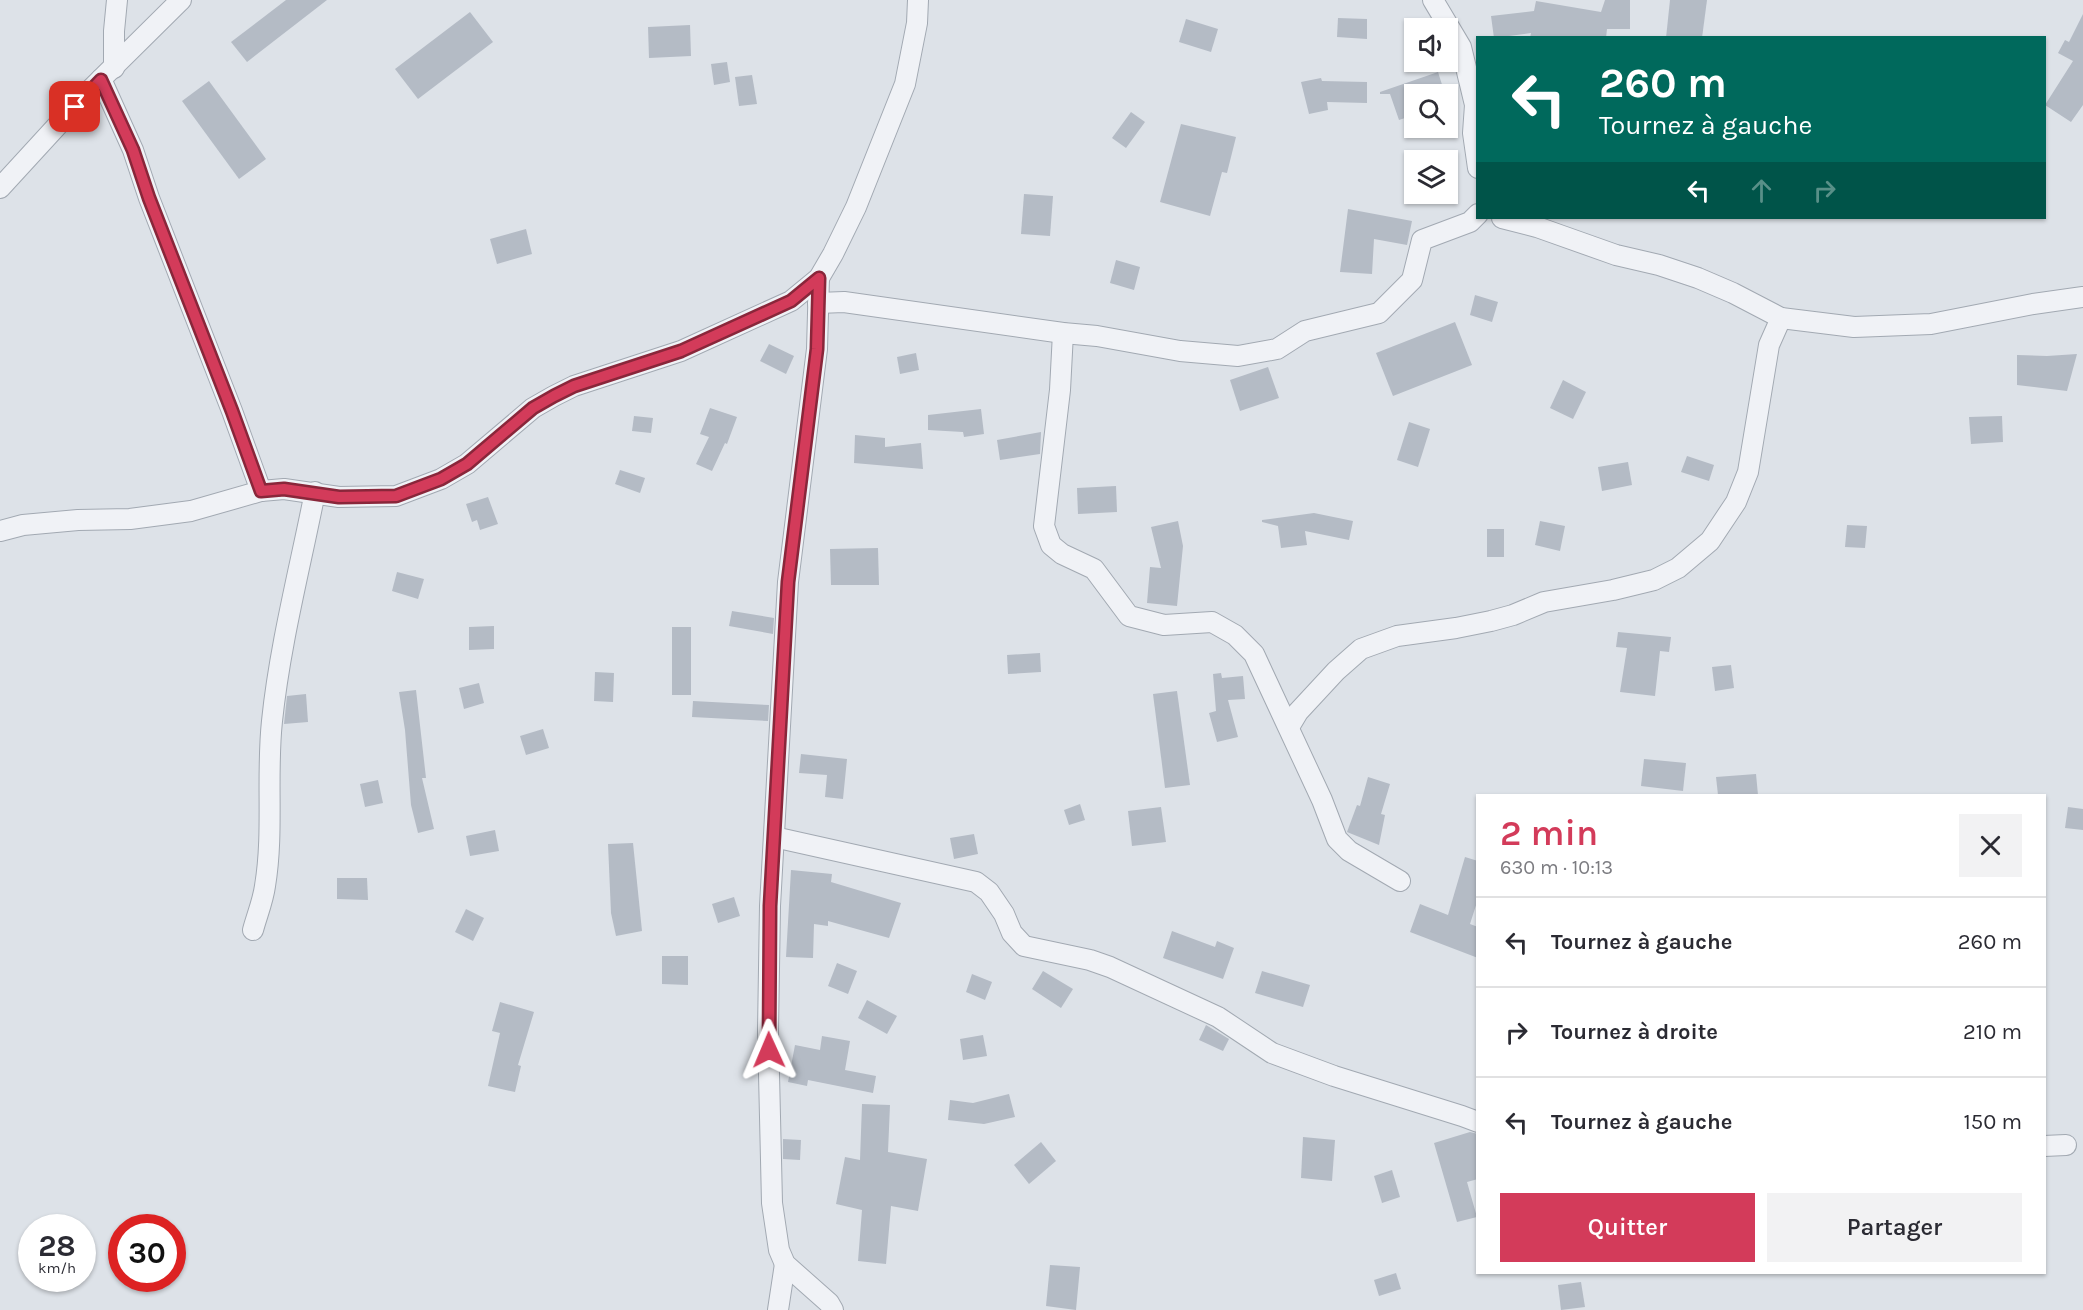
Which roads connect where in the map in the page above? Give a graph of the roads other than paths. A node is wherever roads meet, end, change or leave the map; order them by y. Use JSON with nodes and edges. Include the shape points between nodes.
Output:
{"nodes":[{"id":1,"x":117,"y":0,"type":"edge"},
{"id":2,"x":181,"y":0,"type":"edge"},
{"id":3,"x":918,"y":0,"type":"edge"},
{"id":4,"x":1433,"y":0,"type":"edge"},
{"id":5,"x":108,"y":74,"type":"junction"},
{"id":6,"x":1476,"y":154,"type":"edge"},
{"id":7,"x":0,"y":188,"type":"edge"},
{"id":8,"x":1476,"y":216,"type":"edge"},
{"id":9,"x":1506,"y":219,"type":"edge"},
{"id":10,"x":819,"y":278,"type":"junction"},
{"id":11,"x":2083,"y":297,"type":"edge"},
{"id":12,"x":818,"y":303,"type":"junction"},
{"id":13,"x":1781,"y":318,"type":"junction"},
{"id":14,"x":1063,"y":333,"type":"junction"},
{"id":15,"x":261,"y":491,"type":"junction"},
{"id":16,"x":315,"y":492,"type":"junction"},
{"id":17,"x":0,"y":531,"type":"edge"},
{"id":18,"x":1289,"y":727,"type":"junction"},
{"id":19,"x":774,"y":837,"type":"junction"},
{"id":20,"x":1400,"y":881,"type":"dead end"},
{"id":21,"x":253,"y":930,"type":"dead end"},
{"id":22,"x":1476,"y":1121,"type":"edge"},
{"id":23,"x":2066,"y":1145,"type":"dead end"},
{"id":24,"x":2046,"y":1146,"type":"edge"},
{"id":25,"x":785,"y":1264,"type":"junction"},
{"id":26,"x":778,"y":1310,"type":"edge"},
{"id":27,"x":833,"y":1310,"type":"edge"}],
"edges":[{"from":1,"to":5,"type":"street"},
{"from":2,"to":5,"type":"street"},
{"from":3,"to":10,"type":"street","via":[[905,84],[856,207]]},
{"from":4,"to":6,"type":"street","via":[[1461,47],[1474,105]]},
{"from":5,"to":7,"type":"street"},
{"from":5,"to":15,"type":"street","via":[[149,198]]},
{"from":8,"to":14,"type":"street","via":[[1470,222],[1422,240],[1412,280],[1379,313],[1305,331],[1277,349],[1238,356]]},
{"from":9,"to":13,"type":"street","via":[[1698,278]]},
{"from":10,"to":12,"type":"street"},
{"from":10,"to":16,"type":"street","via":[[791,301],[681,351],[554,396],[533,408],[467,464],[441,479],[396,496],[339,497]]},
{"from":11,"to":13,"type":"street","via":[[1931,324],[1854,327]]},
{"from":12,"to":14,"type":"street","via":[[844,302]]},
{"from":12,"to":19,"type":"street","via":[[817,349],[788,582]]},
{"from":13,"to":18,"type":"street","via":[[1769,345],[1748,472],[1736,502],[1710,540],[1678,568],[1654,580],[1544,602],[1491,621],[1397,636],[1360,649],[1298,712]]},
{"from":14,"to":18,"type":"street","via":[[1044,526],[1051,545],[1094,569],[1129,616],[1164,625],[1212,622],[1235,634],[1254,654]]},
{"from":15,"to":16,"type":"street"},
{"from":15,"to":17,"type":"street","via":[[191,511],[23,525]]},
{"from":16,"to":21,"type":"street","via":[[272,718],[265,886]]},
{"from":18,"to":20,"type":"street","via":[[1337,839]]},
{"from":19,"to":22,"type":"street","via":[[976,882],[989,892],[1024,946],[1110,967],[1218,1017],[1272,1053]]},
{"from":19,"to":25,"type":"street","via":[[768,1031],[772,1203],[778,1251]]},
{"from":23,"to":24,"type":"street"},
{"from":25,"to":26,"type":"street"},
{"from":25,"to":27,"type":"street"}]}
